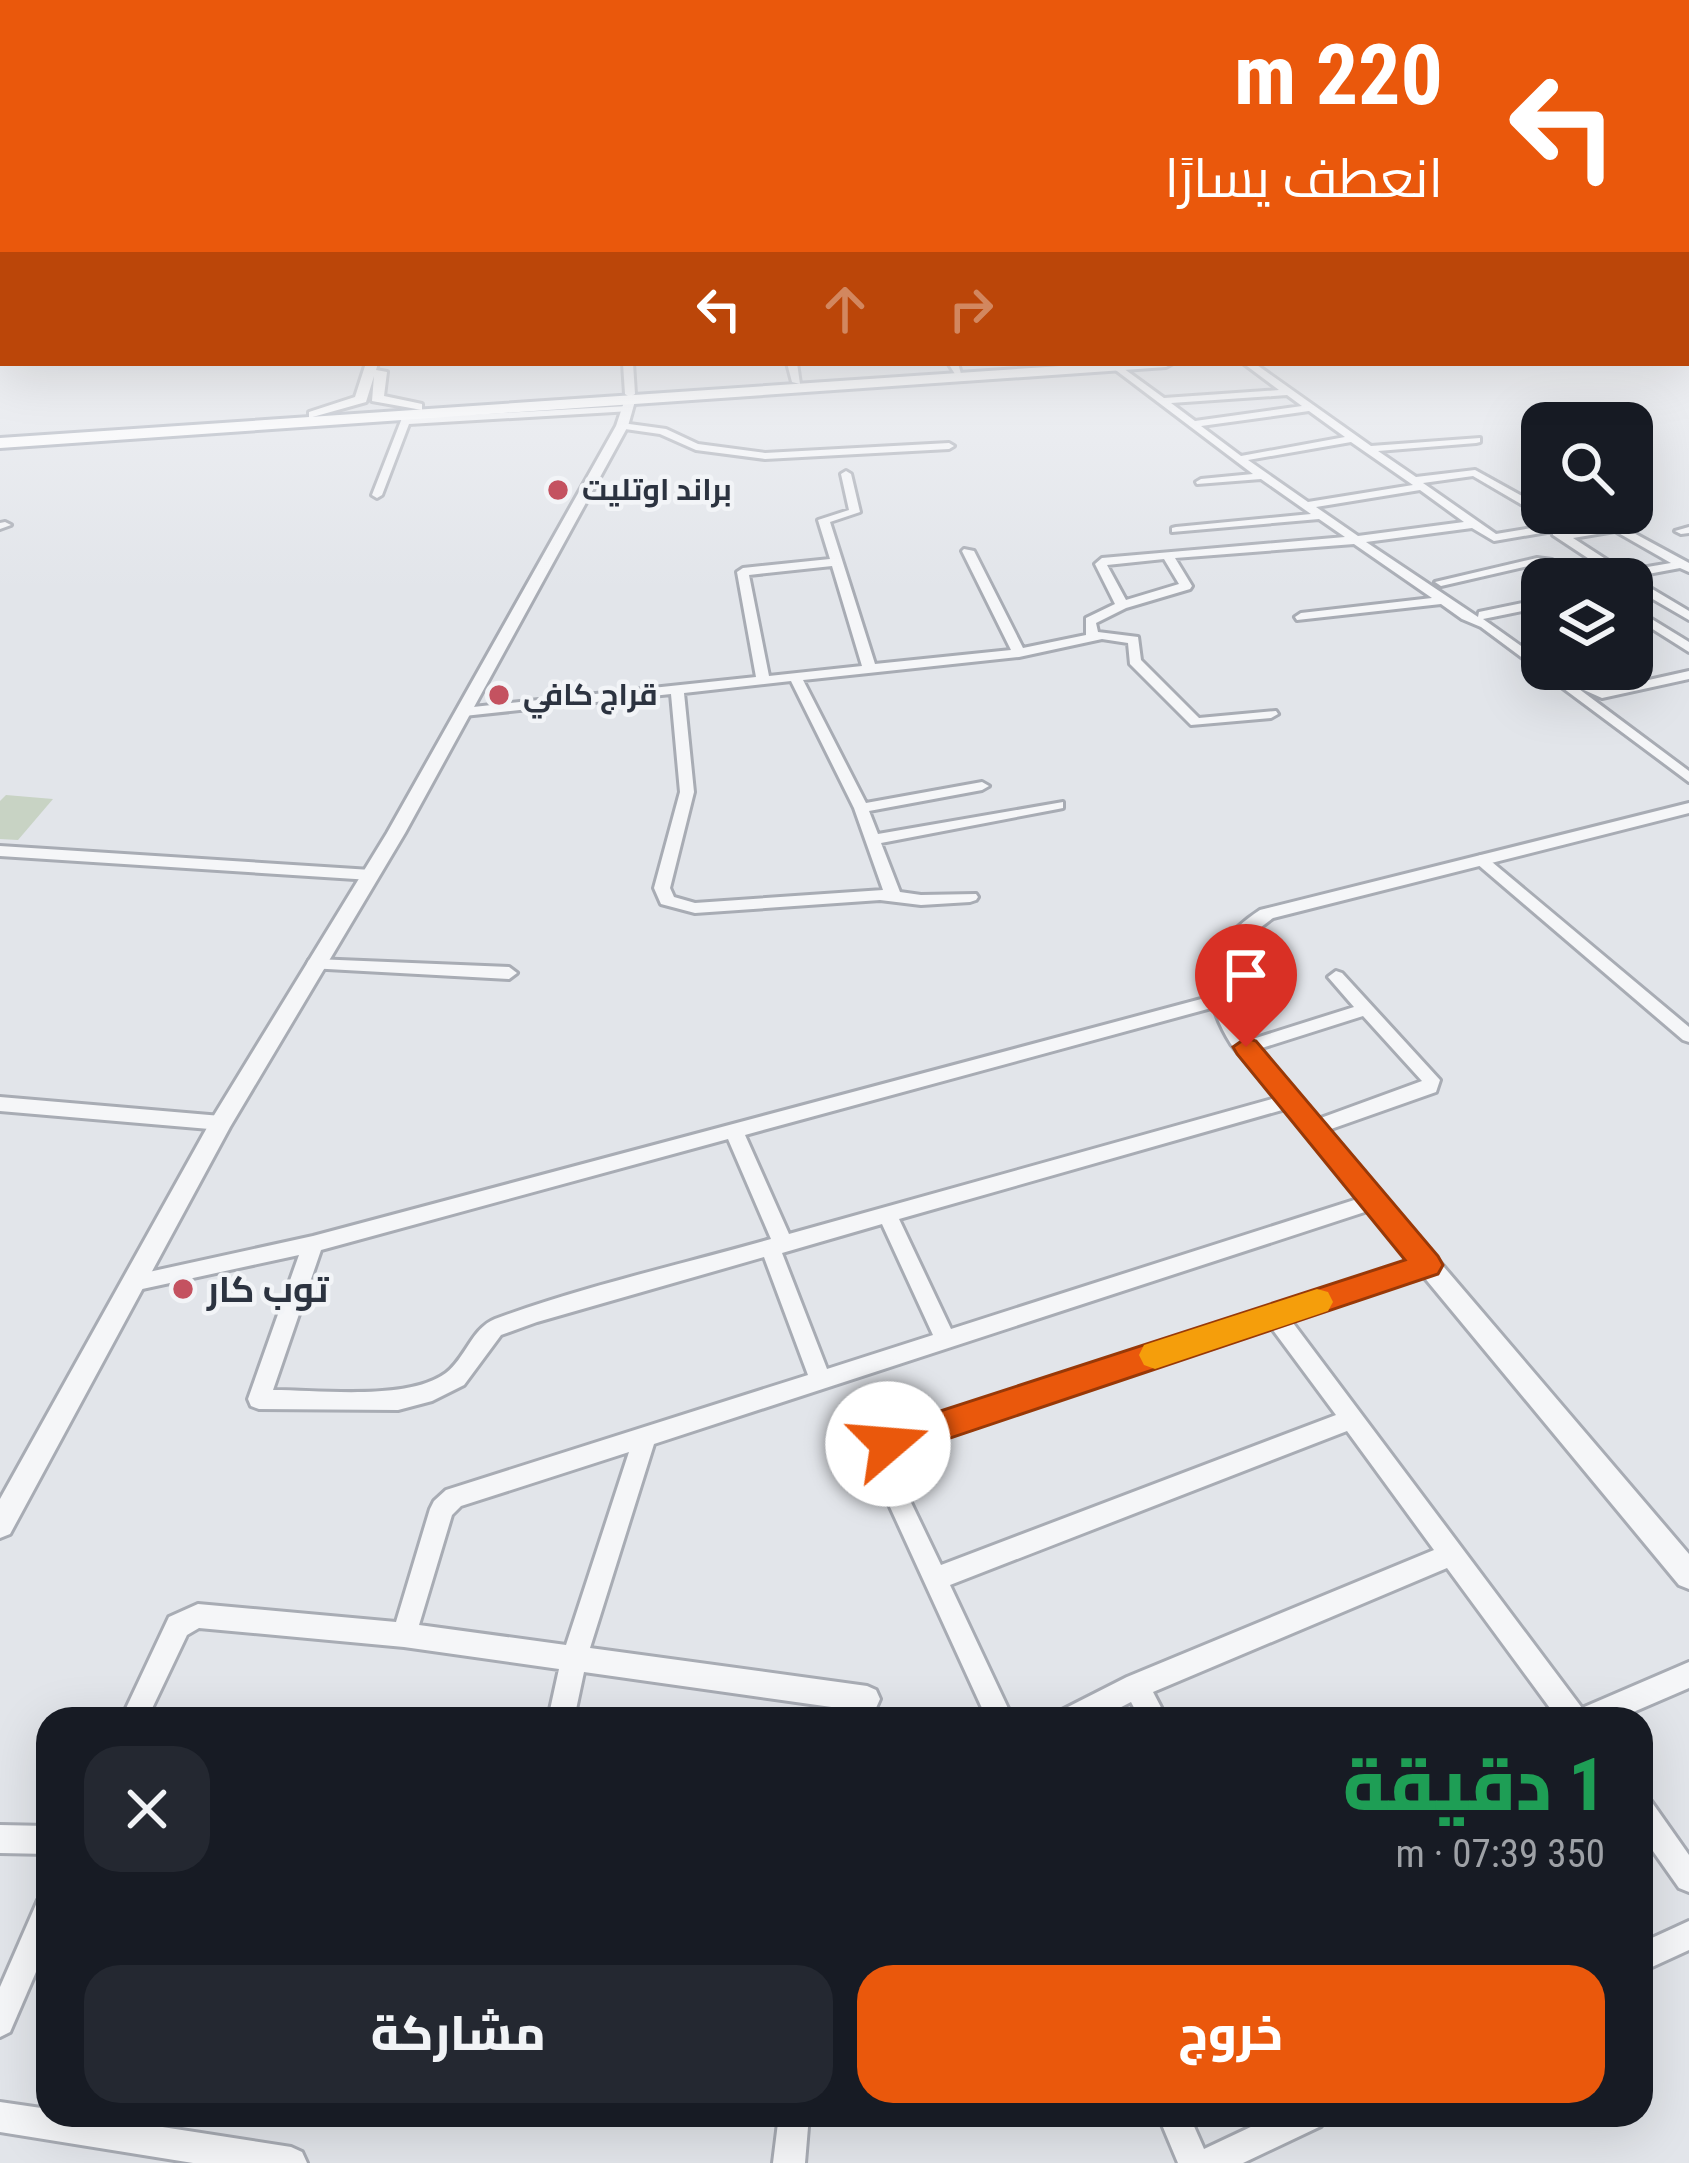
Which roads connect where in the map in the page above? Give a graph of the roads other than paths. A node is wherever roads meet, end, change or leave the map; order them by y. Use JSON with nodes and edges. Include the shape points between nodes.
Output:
{"nodes":[{"id":1,"x":370,"y":389,"type":"edge"},
{"id":2,"x":373,"y":389,"type":"edge"},
{"id":3,"x":627,"y":389,"type":"edge"},
{"id":4,"x":750,"y":389,"type":"edge"},
{"id":5,"x":842,"y":389,"type":"edge"},
{"id":6,"x":1146,"y":389,"type":"edge"},
{"id":7,"x":1283,"y":389,"type":"edge"},
{"id":8,"x":1287,"y":392,"type":"junction"},
{"id":9,"x":370,"y":396,"type":"junction"},
{"id":10,"x":1162,"y":401,"type":"junction"},
{"id":11,"x":627,"y":407,"type":"junction"},
{"id":12,"x":1310,"y":408,"type":"junction"},
{"id":13,"x":314,"y":415,"type":"junction"},
{"id":14,"x":410,"y":415,"type":"junction"},
{"id":15,"x":1192,"y":424,"type":"junction"},
{"id":16,"x":1352,"y":439,"type":"junction"},
{"id":17,"x":4,"y":440,"type":"edge"},
{"id":18,"x":1476,"y":440,"type":"dead end"},
{"id":19,"x":949,"y":446,"type":"dead end"},
{"id":20,"x":1366,"y":449,"type":"junction"},
{"id":21,"x":0,"y":455,"type":"edge"},
{"id":22,"x":1239,"y":459,"type":"junction"},
{"id":23,"x":847,"y":474,"type":"dead end"},
{"id":24,"x":1262,"y":476,"type":"junction"},
{"id":25,"x":1201,"y":482,"type":"dead end"},
{"id":26,"x":1417,"y":484,"type":"junction"},
{"id":27,"x":377,"y":495,"type":"dead end"},
{"id":28,"x":1521,"y":499,"type":"edge"},
{"id":29,"x":1304,"y":506,"type":"junction"},
{"id":30,"x":1320,"y":516,"type":"junction"},
{"id":31,"x":1474,"y":524,"type":"junction"},
{"id":32,"x":1176,"y":530,"type":"dead end"},
{"id":33,"x":1546,"y":534,"type":"edge"},
{"id":34,"x":1560,"y":534,"type":"edge"},
{"id":35,"x":1629,"y":534,"type":"edge"},
{"id":36,"x":1356,"y":541,"type":"junction"},
{"id":37,"x":968,"y":551,"type":"dead end"},
{"id":38,"x":1168,"y":556,"type":"junction"},
{"id":39,"x":1596,"y":558,"type":"edge"},
{"id":40,"x":838,"y":562,"type":"junction"},
{"id":41,"x":1521,"y":564,"type":"edge"},
{"id":42,"x":1685,"y":566,"type":"edge"},
{"id":43,"x":1653,"y":573,"type":"edge"},
{"id":44,"x":1653,"y":595,"type":"edge"},
{"id":45,"x":1443,"y":600,"type":"junction"},
{"id":46,"x":1122,"y":605,"type":"junction"},
{"id":47,"x":1521,"y":609,"type":"edge"},
{"id":48,"x":1689,"y":616,"type":"edge"},
{"id":49,"x":1301,"y":617,"type":"dead end"},
{"id":50,"x":1484,"y":619,"type":"junction"},
{"id":51,"x":1653,"y":624,"type":"edge"},
{"id":52,"x":1661,"y":629,"type":"junction"},
{"id":53,"x":1653,"y":631,"type":"edge"},
{"id":54,"x":1093,"y":637,"type":"junction"},
{"id":55,"x":1521,"y":645,"type":"edge"},
{"id":56,"x":1689,"y":648,"type":"edge"},
{"id":57,"x":1019,"y":653,"type":"junction"},
{"id":58,"x":868,"y":667,"type":"junction"},
{"id":59,"x":794,"y":675,"type":"junction"},
{"id":60,"x":1689,"y":675,"type":"edge"},
{"id":61,"x":763,"y":678,"type":"junction"},
{"id":62,"x":1653,"y":683,"type":"edge"},
{"id":63,"x":676,"y":689,"type":"junction"},
{"id":64,"x":1572,"y":690,"type":"edge"},
{"id":65,"x":464,"y":712,"type":"junction"},
{"id":66,"x":1270,"y":714,"type":"dead end"},
{"id":67,"x":1689,"y":778,"type":"edge"},
{"id":68,"x":982,"y":786,"type":"dead end"},
{"id":69,"x":1058,"y":805,"type":"dead end"},
{"id":70,"x":861,"y":808,"type":"junction"},
{"id":71,"x":1689,"y":808,"type":"edge"},
{"id":72,"x":872,"y":840,"type":"junction"},
{"id":73,"x":0,"y":851,"type":"edge"},
{"id":74,"x":1481,"y":860,"type":"junction"},
{"id":75,"x":371,"y":875,"type":"junction"},
{"id":76,"x":892,"y":896,"type":"junction"},
{"id":77,"x":970,"y":897,"type":"dead end"},
{"id":78,"x":314,"y":964,"type":"junction"},
{"id":79,"x":509,"y":973,"type":"dead end"},
{"id":80,"x":1336,"y":977,"type":"dead end"},
{"id":81,"x":1220,"y":1000,"type":"junction"},
{"id":82,"x":1366,"y":1009,"type":"junction"},
{"id":83,"x":1689,"y":1036,"type":"edge"},
{"id":84,"x":1246,"y":1047,"type":"junction"},
{"id":85,"x":1290,"y":1101,"type":"junction"},
{"id":86,"x":0,"y":1104,"type":"edge"},
{"id":87,"x":221,"y":1123,"type":"junction"},
{"id":88,"x":1314,"y":1128,"type":"junction"},
{"id":89,"x":733,"y":1130,"type":"junction"},
{"id":90,"x":1373,"y":1202,"type":"junction"},
{"id":91,"x":888,"y":1216,"type":"junction"},
{"id":92,"x":313,"y":1244,"type":"junction"},
{"id":93,"x":778,"y":1248,"type":"junction"},
{"id":94,"x":1427,"y":1265,"type":"junction"},
{"id":95,"x":134,"y":1282,"type":"junction"},
{"id":96,"x":1275,"y":1316,"type":"junction"},
{"id":97,"x":944,"y":1339,"type":"junction"},
{"id":98,"x":820,"y":1379,"type":"junction"},
{"id":99,"x":1352,"y":1420,"type":"junction"},
{"id":100,"x":645,"y":1437,"type":"junction"},
{"id":101,"x":11,"y":1485,"type":"edge"},
{"id":102,"x":0,"y":1526,"type":"edge"},
{"id":103,"x":1452,"y":1554,"type":"junction"},
{"id":104,"x":1689,"y":1575,"type":"edge"},
{"id":105,"x":935,"y":1580,"type":"junction"},
{"id":106,"x":404,"y":1635,"type":"junction"},
{"id":107,"x":574,"y":1658,"type":"junction"},
{"id":108,"x":1689,"y":1675,"type":"edge"},
{"id":109,"x":1136,"y":1686,"type":"junction"},
{"id":110,"x":867,"y":1700,"type":"dead end"},
{"id":111,"x":140,"y":1707,"type":"edge"},
{"id":112,"x":564,"y":1707,"type":"edge"},
{"id":113,"x":994,"y":1707,"type":"edge"},
{"id":114,"x":1095,"y":1707,"type":"edge"},
{"id":115,"x":1147,"y":1707,"type":"edge"},
{"id":116,"x":1565,"y":1707,"type":"edge"},
{"id":117,"x":1615,"y":1707,"type":"edge"},
{"id":118,"x":1653,"y":1828,"type":"edge"},
{"id":119,"x":0,"y":1839,"type":"edge"},
{"id":120,"x":36,"y":1840,"type":"edge"},
{"id":121,"x":1689,"y":1878,"type":"edge"},
{"id":122,"x":1689,"y":1935,"type":"edge"},
{"id":123,"x":36,"y":1938,"type":"edge"},
{"id":124,"x":1653,"y":1952,"type":"edge"},
{"id":125,"x":0,"y":2022,"type":"edge"},
{"id":126,"x":0,"y":2117,"type":"edge"},
{"id":127,"x":36,"y":2123,"type":"edge"},
{"id":128,"x":63,"y":2127,"type":"edge"},
{"id":129,"x":793,"y":2127,"type":"edge"},
{"id":130,"x":1178,"y":2127,"type":"edge"},
{"id":131,"x":1285,"y":2127,"type":"edge"},
{"id":132,"x":291,"y":2163,"type":"edge"},
{"id":133,"x":789,"y":2163,"type":"edge"},
{"id":134,"x":1194,"y":2163,"type":"edge"},
{"id":135,"x":1209,"y":2163,"type":"edge"}],
"edges":[{"from":1,"to":9,"type":"main road"},
{"from":2,"to":9,"type":"main road"},
{"from":3,"to":11,"type":"street"},
{"from":4,"to":11,"type":"main road"},
{"from":5,"to":11,"type":"main road"},
{"from":6,"to":10,"type":"street"},
{"from":7,"to":8,"type":"street"},
{"from":8,"to":10,"type":"street"},
{"from":8,"to":12,"type":"street"},
{"from":9,"to":13,"type":"main road"},
{"from":9,"to":14,"type":"main road"},
{"from":10,"to":15,"type":"street"},
{"from":11,"to":14,"type":"main road"},
{"from":11,"to":19,"type":"street","via":[[696,447],[765,456]]},
{"from":11,"to":65,"type":"street"},
{"from":12,"to":15,"type":"street"},
{"from":12,"to":16,"type":"street"},
{"from":13,"to":14,"type":"main road"},
{"from":13,"to":17,"type":"main road"},
{"from":14,"to":17,"type":"main road"},
{"from":14,"to":27,"type":"street"},
{"from":15,"to":22,"type":"street"},
{"from":16,"to":20,"type":"street"},
{"from":16,"to":22,"type":"street"},
{"from":17,"to":21,"type":"street"},
{"from":18,"to":20,"type":"street"},
{"from":20,"to":26,"type":"street"},
{"from":22,"to":24,"type":"street"},
{"from":23,"to":40,"type":"street","via":[[855,512],[824,520]]},
{"from":24,"to":25,"type":"street"},
{"from":24,"to":29,"type":"street"},
{"from":26,"to":28,"type":"street","via":[[1474,472]]},
{"from":26,"to":29,"type":"street"},
{"from":26,"to":31,"type":"street"},
{"from":29,"to":30,"type":"street"},
{"from":30,"to":32,"type":"street"},
{"from":30,"to":36,"type":"street"},
{"from":31,"to":33,"type":"street","via":[[1498,538]]},
{"from":31,"to":36,"type":"street"},
{"from":34,"to":39,"type":"street"},
{"from":35,"to":42,"type":"street"},
{"from":36,"to":38,"type":"street"},
{"from":36,"to":45,"type":"street"},
{"from":37,"to":57,"type":"street"},
{"from":38,"to":46,"type":"street","via":[[1186,586]]},
{"from":38,"to":46,"type":"street","via":[[1101,563]]},
{"from":40,"to":58,"type":"street"},
{"from":40,"to":61,"type":"street","via":[[743,572]]},
{"from":41,"to":50,"type":"street","via":[[1442,580]]},
{"from":42,"to":43,"type":"street"},
{"from":44,"to":48,"type":"street"},
{"from":45,"to":49,"type":"street"},
{"from":45,"to":50,"type":"street"},
{"from":46,"to":54,"type":"street","via":[[1090,621]]},
{"from":47,"to":50,"type":"street"},
{"from":50,"to":55,"type":"street"},
{"from":51,"to":52,"type":"street"},
{"from":52,"to":53,"type":"street"},
{"from":52,"to":56,"type":"street"},
{"from":54,"to":57,"type":"street"},
{"from":54,"to":66,"type":"street","via":[[1134,640],[1135,661],[1196,722]]},
{"from":57,"to":58,"type":"street"},
{"from":58,"to":59,"type":"street"},
{"from":59,"to":61,"type":"street"},
{"from":59,"to":70,"type":"street"},
{"from":60,"to":62,"type":"street"},
{"from":61,"to":63,"type":"street"},
{"from":63,"to":65,"type":"street"},
{"from":63,"to":76,"type":"street","via":[[687,789],[662,888],[667,900],[695,908]]},
{"from":64,"to":67,"type":"street"},
{"from":65,"to":75,"type":"street"},
{"from":68,"to":70,"type":"street"},
{"from":69,"to":72,"type":"street"},
{"from":70,"to":72,"type":"street"},
{"from":71,"to":74,"type":"street"},
{"from":72,"to":76,"type":"street"},
{"from":73,"to":75,"type":"street"},
{"from":74,"to":81,"type":"street","via":[[1255,920],[1226,952]]},
{"from":74,"to":83,"type":"street"},
{"from":75,"to":78,"type":"street"},
{"from":76,"to":77,"type":"street"},
{"from":78,"to":79,"type":"street"},
{"from":78,"to":87,"type":"street"},
{"from":80,"to":82,"type":"street"},
{"from":81,"to":84,"type":"street"},
{"from":81,"to":89,"type":"street"},
{"from":82,"to":84,"type":"street"},
{"from":82,"to":88,"type":"street","via":[[1430,1087]]},
{"from":84,"to":85,"type":"street"},
{"from":85,"to":88,"type":"street"},
{"from":85,"to":91,"type":"street"},
{"from":86,"to":87,"type":"street"},
{"from":87,"to":95,"type":"street"},
{"from":88,"to":90,"type":"street"},
{"from":89,"to":92,"type":"street"},
{"from":89,"to":93,"type":"street"},
{"from":90,"to":94,"type":"street"},
{"from":90,"to":97,"type":"street"},
{"from":91,"to":93,"type":"street"},
{"from":91,"to":97,"type":"street"},
{"from":92,"to":93,"type":"street","via":[[258,1395],[263,1401],[398,1400],[433,1391],[456,1378],[494,1329]]},
{"from":92,"to":95,"type":"street"},
{"from":93,"to":98,"type":"street"},
{"from":94,"to":96,"type":"street"},
{"from":94,"to":104,"type":"street"},
{"from":95,"to":101,"type":"street"},
{"from":96,"to":99,"type":"street"},
{"from":96,"to":105,"type":"street","via":[[888,1444],[881,1463]]},
{"from":97,"to":98,"type":"street"},
{"from":98,"to":100,"type":"street"},
{"from":99,"to":103,"type":"street"},
{"from":99,"to":105,"type":"street"},
{"from":100,"to":106,"type":"street","via":[[454,1498],[442,1509]]},
{"from":100,"to":107,"type":"street"},
{"from":101,"to":102,"type":"street"},
{"from":103,"to":109,"type":"street"},
{"from":103,"to":116,"type":"street"},
{"from":105,"to":113,"type":"street"},
{"from":106,"to":107,"type":"street"},
{"from":106,"to":111,"type":"street","via":[[190,1616]]},
{"from":107,"to":110,"type":"street"},
{"from":107,"to":112,"type":"street"},
{"from":108,"to":117,"type":"street"},
{"from":109,"to":114,"type":"street"},
{"from":109,"to":115,"type":"street"},
{"from":118,"to":121,"type":"street"},
{"from":119,"to":120,"type":"street"},
{"from":122,"to":124,"type":"street"},
{"from":123,"to":125,"type":"street"},
{"from":126,"to":127,"type":"street"},
{"from":128,"to":132,"type":"street"},
{"from":129,"to":133,"type":"street"},
{"from":130,"to":134,"type":"street"},
{"from":131,"to":135,"type":"street"}]}
